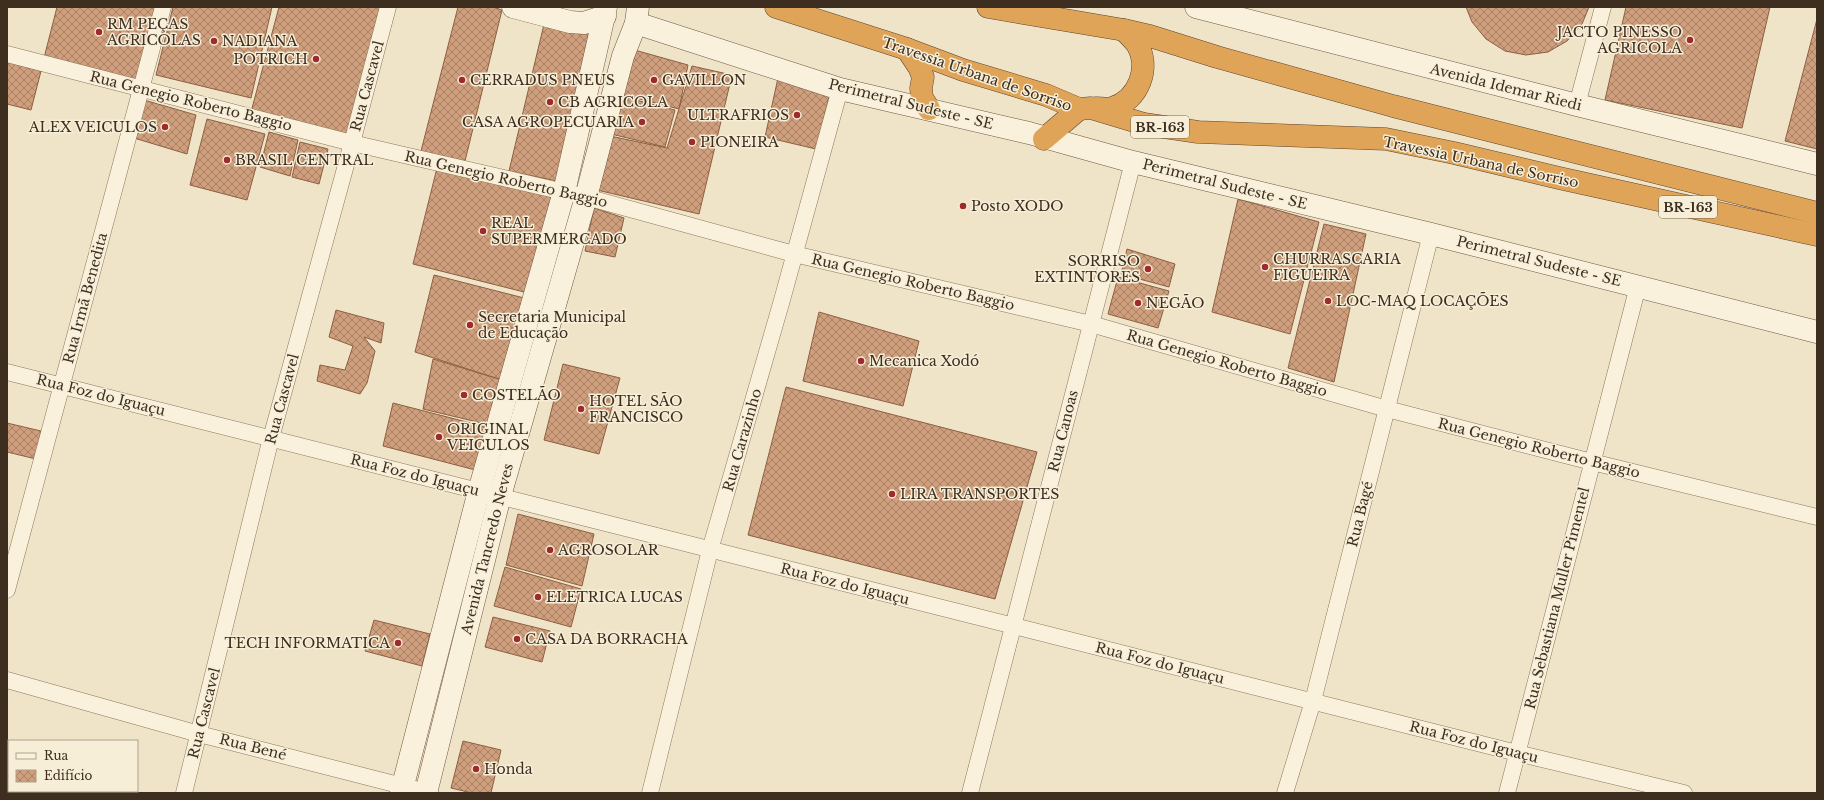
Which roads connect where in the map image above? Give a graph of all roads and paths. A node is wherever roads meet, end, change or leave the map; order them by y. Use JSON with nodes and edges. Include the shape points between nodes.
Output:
{"nodes":[{"id":1,"x":163,"y":7,"type":"edge"},
{"id":2,"x":388,"y":7,"type":"edge"},
{"id":3,"x":513,"y":7,"type":"edge"},
{"id":4,"x":776,"y":7,"type":"edge"},
{"id":5,"x":988,"y":7,"type":"edge"},
{"id":6,"x":1196,"y":7,"type":"edge"},
{"id":7,"x":1603,"y":7,"type":"edge"},
{"id":8,"x":607,"y":10,"type":"edge"},
{"id":9,"x":636,"y":12,"type":"edge"},
{"id":10,"x":1124,"y":30,"type":"junction"},
{"id":11,"x":907,"y":50,"type":"junction"},
{"id":12,"x":7,"y":54,"type":"edge"},
{"id":13,"x":141,"y":89,"type":"junction"},
{"id":14,"x":840,"y":89,"type":"junction"},
{"id":15,"x":1577,"y":105,"type":"junction"},
{"id":16,"x":1085,"y":108,"type":"junction"},
{"id":17,"x":929,"y":109,"type":"junction"},
{"id":18,"x":1044,"y":139,"type":"junction"},
{"id":19,"x":352,"y":143,"type":"junction"},
{"id":20,"x":1133,"y":162,"type":"junction"},
{"id":21,"x":1817,"y":164,"type":"edge"},
{"id":22,"x":564,"y":192,"type":"junction"},
{"id":23,"x":586,"y":197,"type":"junction"},
{"id":24,"x":1817,"y":213,"type":"edge"},
{"id":25,"x":1431,"y":234,"type":"junction"},
{"id":26,"x":1817,"y":235,"type":"edge"},
{"id":27,"x":794,"y":254,"type":"junction"},
{"id":28,"x":1638,"y":286,"type":"junction"},
{"id":29,"x":1091,"y":324,"type":"junction"},
{"id":30,"x":1817,"y":332,"type":"edge"},
{"id":31,"x":7,"y":372,"type":"edge"},
{"id":32,"x":61,"y":386,"type":"junction"},
{"id":33,"x":1387,"y":409,"type":"junction"},
{"id":34,"x":271,"y":438,"type":"junction"},
{"id":35,"x":1592,"y":462,"type":"junction"},
{"id":36,"x":479,"y":491,"type":"junction"},
{"id":37,"x":500,"y":496,"type":"junction"},
{"id":38,"x":1817,"y":517,"type":"edge"},
{"id":39,"x":710,"y":550,"type":"junction"},
{"id":40,"x":7,"y":590,"type":"edge"},
{"id":41,"x":1014,"y":626,"type":"junction"},
{"id":42,"x":7,"y":680,"type":"edge"},
{"id":43,"x":1312,"y":701,"type":"junction"},
{"id":44,"x":199,"y":734,"type":"junction"},
{"id":45,"x":1517,"y":753,"type":"junction"},
{"id":46,"x":402,"y":789,"type":"edge"},
{"id":47,"x":184,"y":793,"type":"edge"},
{"id":48,"x":428,"y":793,"type":"edge"},
{"id":49,"x":650,"y":793,"type":"edge"},
{"id":50,"x":970,"y":793,"type":"edge"},
{"id":51,"x":1286,"y":793,"type":"edge"},
{"id":52,"x":1507,"y":793,"type":"edge"},
{"id":53,"x":1684,"y":793,"type":"edge"}],
"edges":[{"from":1,"to":13,"type":"street","name":"Rua Irmã Benedita"},
{"from":2,"to":19,"type":"street","name":"Rua Cascavel"},
{"from":3,"to":8,"type":"street","via":[[570,22],[584,23]]},
{"from":4,"to":11,"type":"highway","name":"Travessia Urbana de Sorriso","number":"BR-163"},
{"from":5,"to":10,"type":"highway","number":"BR-163"},
{"from":6,"to":15,"type":"street","name":"Avenida Idemar Riedi"},
{"from":7,"to":15,"type":"street"},
{"from":8,"to":9,"type":"street","via":[[607,26],[615,33],[630,31]]},
{"from":8,"to":22,"type":"street","name":"Avenida Tancredo Neves"},
{"from":9,"to":14,"type":"street","name":"Perimetral Sudeste - SE"},
{"from":9,"to":23,"type":"street","name":"Avenida Tancredo Neves"},
{"from":10,"to":16,"type":"highway","via":[[1137,44],[1144,63],[1141,83],[1129,99],[1111,108]]},
{"from":10,"to":24,"type":"highway","number":"BR-163","via":[[1393,106]]},
{"from":11,"to":16,"type":"highway","name":"Travessia Urbana de Sorriso","number":"BR-163"},
{"from":11,"to":17,"type":"highway","via":[[923,77],[922,98]]},
{"from":12,"to":13,"type":"street","name":"Rua Genegio Roberto Baggio"},
{"from":13,"to":19,"type":"street","name":"Rua Genegio Roberto Baggio"},
{"from":13,"to":32,"type":"street","name":"Rua Irmã Benedita"},
{"from":14,"to":17,"type":"street","name":"Perimetral Sudeste - SE"},
{"from":14,"to":27,"type":"street","name":"Rua Carazinho"},
{"from":15,"to":21,"type":"street","name":"Avenida Idemar Riedi"},
{"from":16,"to":18,"type":"highway"},
{"from":16,"to":26,"type":"highway","name":"Travessia Urbana de Sorriso","number":"BR-163","via":[[1144,124],[1198,132],[1386,139]]},
{"from":17,"to":18,"type":"street","name":"Perimetral Sudeste - SE","via":[[1029,133]]},
{"from":18,"to":20,"type":"street","name":"Perimetral Sudeste - SE"},
{"from":19,"to":22,"type":"street","name":"Rua Genegio Roberto Baggio"},
{"from":19,"to":34,"type":"street","name":"Rua Cascavel"},
{"from":20,"to":25,"type":"street","name":"Perimetral Sudeste - SE"},
{"from":20,"to":29,"type":"street","name":"Rua Canoas"},
{"from":22,"to":23,"type":"street","name":"Rua Genegio Roberto Baggio"},
{"from":22,"to":36,"type":"street","name":"Avenida Tancredo Neves"},
{"from":23,"to":27,"type":"street","name":"Rua Genegio Roberto Baggio"},
{"from":23,"to":37,"type":"street","name":"Avenida Tancredo Neves"},
{"from":25,"to":28,"type":"street","name":"Perimetral Sudeste - SE"},
{"from":25,"to":33,"type":"street","name":"Rua Bagé"},
{"from":27,"to":29,"type":"street","name":"Rua Genegio Roberto Baggio"},
{"from":27,"to":39,"type":"street","name":"Rua Carazinho"},
{"from":28,"to":30,"type":"street","name":"Perimetral Sudeste - SE"},
{"from":28,"to":35,"type":"street","name":"Rua Sebastiana Muller Pimentel"},
{"from":29,"to":33,"type":"street","name":"Rua Genegio Roberto Baggio"},
{"from":29,"to":41,"type":"street","name":"Rua Canoas"},
{"from":31,"to":32,"type":"street","name":"Rua Foz do Iguaçu"},
{"from":32,"to":34,"type":"street","name":"Rua Foz do Iguaçu"},
{"from":32,"to":40,"type":"street","name":"Rua Irmã Benedita"},
{"from":33,"to":35,"type":"street","name":"Rua Genegio Roberto Baggio"},
{"from":33,"to":43,"type":"street","name":"Rua Bagé"},
{"from":34,"to":36,"type":"street","name":"Rua Foz do Iguaçu"},
{"from":34,"to":44,"type":"street","name":"Rua Cascavel"},
{"from":35,"to":38,"type":"street","name":"Rua Genegio Roberto Baggio"},
{"from":35,"to":45,"type":"street","name":"Rua Sebastiana Muller Pimentel"},
{"from":36,"to":37,"type":"street","name":"Rua Foz do Iguaçu"},
{"from":36,"to":46,"type":"street","name":"Avenida Tancredo Neves"},
{"from":37,"to":39,"type":"street","name":"Rua Foz do Iguaçu"},
{"from":37,"to":48,"type":"street","name":"Avenida Tancredo Neves"},
{"from":39,"to":41,"type":"street","name":"Rua Foz do Iguaçu"},
{"from":39,"to":49,"type":"street","name":"Rua Carazinho"},
{"from":41,"to":43,"type":"street","name":"Rua Foz do Iguaçu"},
{"from":41,"to":50,"type":"street","name":"Rua Canoas"},
{"from":42,"to":44,"type":"street","name":"Rua Bené"},
{"from":43,"to":45,"type":"street","name":"Rua Foz do Iguaçu"},
{"from":43,"to":51,"type":"street","name":"Rua Bagé"},
{"from":44,"to":46,"type":"street","name":"Rua Bené"},
{"from":44,"to":47,"type":"street","name":"Rua Cascavel"},
{"from":45,"to":52,"type":"street","name":"Rua Sebastiana Muller Pimentel"},
{"from":45,"to":53,"type":"street","name":"Rua Foz do Iguaçu"},
{"from":46,"to":48,"type":"street","name":"Rua Bené"}]}
